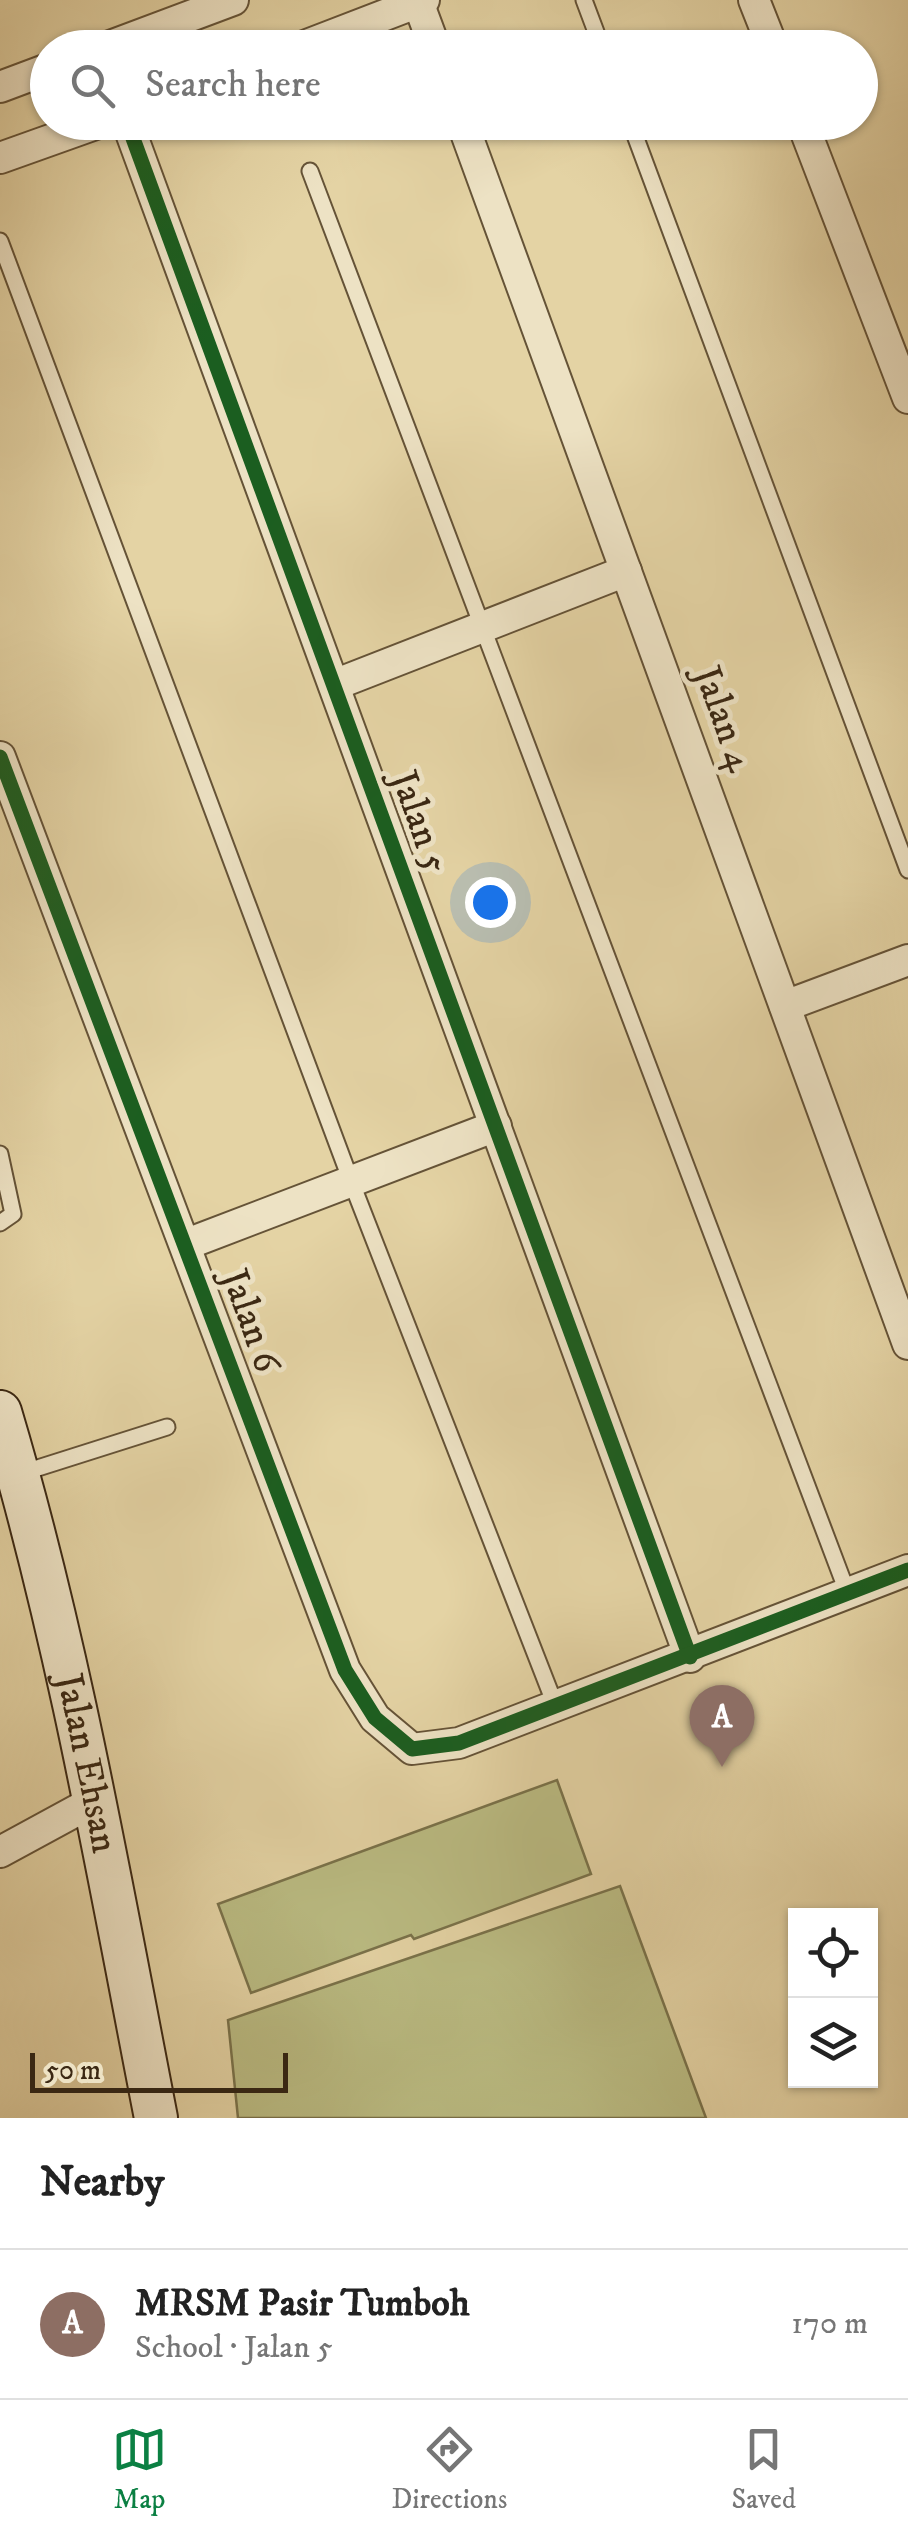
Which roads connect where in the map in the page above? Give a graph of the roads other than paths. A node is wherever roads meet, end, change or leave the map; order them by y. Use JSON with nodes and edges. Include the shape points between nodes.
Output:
{"nodes":[{"id":1,"x":233,"y":0,"type":"edge"},
{"id":2,"x":584,"y":0,"type":"edge"},
{"id":3,"x":754,"y":0,"type":"edge"},
{"id":4,"x":421,"y":1,"type":"edge"},
{"id":5,"x":153,"y":30,"type":"edge"},
{"id":6,"x":346,"y":30,"type":"edge"},
{"id":7,"x":430,"y":30,"type":"edge"},
{"id":8,"x":595,"y":30,"type":"edge"},
{"id":9,"x":765,"y":30,"type":"edge"},
{"id":10,"x":30,"y":76,"type":"edge"},
{"id":11,"x":0,"y":87,"type":"edge"},
{"id":12,"x":50,"y":140,"type":"edge"},
{"id":13,"x":135,"y":140,"type":"edge"},
{"id":14,"x":469,"y":140,"type":"edge"},
{"id":15,"x":637,"y":140,"type":"edge"},
{"id":16,"x":809,"y":140,"type":"edge"},
{"id":17,"x":0,"y":158,"type":"edge"},
{"id":18,"x":310,"y":171,"type":"dead end"},
{"id":19,"x":0,"y":241,"type":"edge"},
{"id":20,"x":908,"y":398,"type":"edge"},
{"id":21,"x":626,"y":571,"type":"junction"},
{"id":22,"x":482,"y":627,"type":"junction"},
{"id":23,"x":334,"y":685,"type":"junction"},
{"id":24,"x":2,"y":766,"type":"edge"},
{"id":25,"x":908,"y":870,"type":"edge"},
{"id":26,"x":908,"y":960,"type":"edge"},
{"id":27,"x":785,"y":1006,"type":"junction"},
{"id":28,"x":496,"y":1126,"type":"junction"},
{"id":29,"x":0,"y":1154,"type":"edge"},
{"id":30,"x":351,"y":1181,"type":"junction"},
{"id":31,"x":0,"y":1223,"type":"edge"},
{"id":32,"x":187,"y":1244,"type":"junction"},
{"id":33,"x":908,"y":1344,"type":"edge"},
{"id":34,"x":0,"y":1412,"type":"edge"},
{"id":35,"x":167,"y":1428,"type":"dead end"},
{"id":36,"x":18,"y":1474,"type":"junction"},
{"id":37,"x":908,"y":1570,"type":"edge"},
{"id":38,"x":848,"y":1594,"type":"junction"},
{"id":39,"x":690,"y":1656,"type":"junction"},
{"id":40,"x":556,"y":1707,"type":"junction"},
{"id":41,"x":94,"y":1802,"type":"junction"},
{"id":42,"x":3,"y":1845,"type":"edge"},
{"id":43,"x":156,"y":2118,"type":"edge"}],
"edges":[{"from":1,"to":5,"type":"street"},
{"from":2,"to":8,"type":"lane"},
{"from":3,"to":9,"type":"street"},
{"from":4,"to":6,"type":"street"},
{"from":4,"to":7,"type":"street"},
{"from":10,"to":11,"type":"street"},
{"from":12,"to":17,"type":"street"},
{"from":13,"to":23,"type":"street","name":"Jalan 5"},
{"from":14,"to":21,"type":"street","name":"Jalan 4"},
{"from":15,"to":25,"type":"lane"},
{"from":16,"to":20,"type":"street"},
{"from":18,"to":22,"type":"lane"},
{"from":19,"to":30,"type":"lane"},
{"from":21,"to":22,"type":"street"},
{"from":21,"to":27,"type":"street","name":"Jalan 4"},
{"from":22,"to":23,"type":"street"},
{"from":22,"to":38,"type":"lane"},
{"from":23,"to":28,"type":"street","name":"Jalan 5"},
{"from":24,"to":32,"type":"street","name":"Jalan 6"},
{"from":26,"to":27,"type":"street"},
{"from":27,"to":33,"type":"street","name":"Jalan 4"},
{"from":28,"to":30,"type":"street"},
{"from":28,"to":39,"type":"street","name":"Jalan 5"},
{"from":29,"to":31,"type":"lane","via":[[13,1214]]},
{"from":30,"to":32,"type":"street"},
{"from":30,"to":40,"type":"lane"},
{"from":32,"to":40,"type":"street","name":"Jalan 6","via":[[345,1670],[375,1718],[412,1748],[458,1743]]},
{"from":34,"to":36,"type":"main road","name":"Jalan Ehsan"},
{"from":35,"to":36,"type":"lane"},
{"from":36,"to":41,"type":"main road","name":"Jalan Ehsan"},
{"from":37,"to":38,"type":"street","name":"Jalan 6"},
{"from":38,"to":39,"type":"street","name":"Jalan 6"},
{"from":39,"to":40,"type":"street","name":"Jalan 6"},
{"from":41,"to":42,"type":"street"},
{"from":41,"to":43,"type":"main road","name":"Jalan Ehsan"}]}
